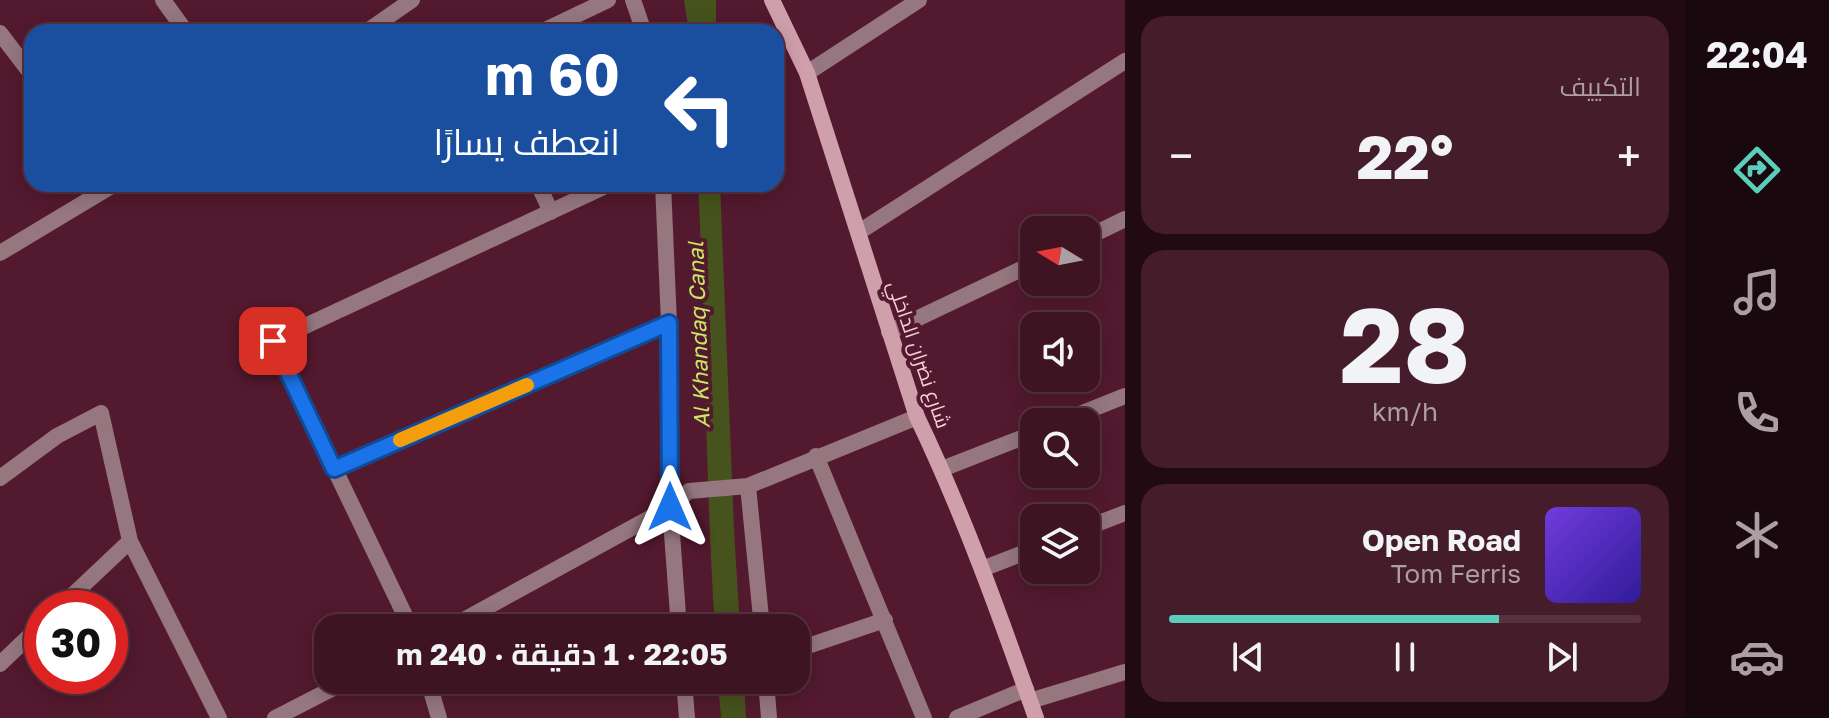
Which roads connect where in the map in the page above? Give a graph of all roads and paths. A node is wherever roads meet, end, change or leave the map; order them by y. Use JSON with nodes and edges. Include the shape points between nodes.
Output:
{"nodes":[{"id":1,"x":163,"y":0,"type":"edge"},
{"id":2,"x":608,"y":0,"type":"edge"},
{"id":3,"x":633,"y":0,"type":"edge"},
{"id":4,"x":772,"y":0,"type":"edge"},
{"id":5,"x":919,"y":0,"type":"edge"},
{"id":6,"x":401,"y":3,"type":"edge"},
{"id":7,"x":180,"y":24,"type":"edge"},
{"id":8,"x":376,"y":24,"type":"edge"},
{"id":9,"x":558,"y":24,"type":"edge"},
{"id":10,"x":641,"y":24,"type":"edge"},
{"id":11,"x":784,"y":24,"type":"edge"},
{"id":12,"x":784,"y":25,"type":"edge"},
{"id":13,"x":0,"y":33,"type":"edge"},
{"id":14,"x":1125,"y":61,"type":"edge"},
{"id":15,"x":24,"y":64,"type":"edge"},
{"id":16,"x":807,"y":73,"type":"junction"},
{"id":17,"x":102,"y":192,"type":"edge"},
{"id":18,"x":542,"y":192,"type":"edge"},
{"id":19,"x":593,"y":192,"type":"edge"},
{"id":20,"x":663,"y":192,"type":"edge"},
{"id":21,"x":551,"y":212,"type":"junction"},
{"id":22,"x":1125,"y":219,"type":"edge"},
{"id":23,"x":1100,"y":231,"type":"edge"},
{"id":24,"x":859,"y":232,"type":"junction"},
{"id":25,"x":0,"y":253,"type":"edge"},
{"id":26,"x":1020,"y":270,"type":"edge"},
{"id":27,"x":669,"y":323,"type":"junction"},
{"id":28,"x":889,"y":332,"type":"junction"},
{"id":29,"x":1125,"y":396,"type":"edge"},
{"id":30,"x":1095,"y":408,"type":"edge"},
{"id":31,"x":917,"y":417,"type":"junction"},
{"id":32,"x":1020,"y":438,"type":"edge"},
{"id":33,"x":816,"y":456,"type":"junction"},
{"id":34,"x":334,"y":469,"type":"junction"},
{"id":35,"x":942,"y":469,"type":"junction"},
{"id":36,"x":0,"y":478,"type":"edge"},
{"id":37,"x":748,"y":486,"type":"junction"},
{"id":38,"x":670,"y":507,"type":"junction"},
{"id":39,"x":1125,"y":513,"type":"edge"},
{"id":40,"x":1100,"y":523,"type":"edge"},
{"id":41,"x":130,"y":541,"type":"junction"},
{"id":42,"x":1020,"y":554,"type":"edge"},
{"id":43,"x":982,"y":569,"type":"junction"},
{"id":44,"x":78,"y":590,"type":"edge"},
{"id":45,"x":404,"y":614,"type":"edge"},
{"id":46,"x":475,"y":614,"type":"edge"},
{"id":47,"x":678,"y":614,"type":"edge"},
{"id":48,"x":761,"y":614,"type":"edge"},
{"id":49,"x":885,"y":620,"type":"junction"},
{"id":50,"x":24,"y":641,"type":"edge"},
{"id":51,"x":810,"y":645,"type":"edge"},
{"id":52,"x":0,"y":664,"type":"edge"},
{"id":53,"x":1125,"y":672,"type":"edge"},
{"id":54,"x":322,"y":694,"type":"edge"},
{"id":55,"x":432,"y":694,"type":"edge"},
{"id":56,"x":685,"y":694,"type":"edge"},
{"id":57,"x":767,"y":694,"type":"edge"},
{"id":58,"x":1028,"y":695,"type":"junction"},
{"id":59,"x":219,"y":718,"type":"edge"},
{"id":60,"x":275,"y":718,"type":"edge"},
{"id":61,"x":439,"y":718,"type":"edge"},
{"id":62,"x":687,"y":718,"type":"edge"},
{"id":63,"x":769,"y":718,"type":"edge"},
{"id":64,"x":924,"y":718,"type":"edge"},
{"id":65,"x":957,"y":718,"type":"edge"},
{"id":66,"x":1036,"y":718,"type":"edge"}],
"edges":[{"from":1,"to":7,"type":"street"},
{"from":2,"to":9,"type":"street"},
{"from":3,"to":10,"type":"street"},
{"from":4,"to":11,"type":"street","name":"شارع نضران الداخلي"},
{"from":5,"to":16,"type":"street"},
{"from":6,"to":8,"type":"street"},
{"from":12,"to":16,"type":"street","name":"شارع نضران الداخلي"},
{"from":13,"to":15,"type":"street"},
{"from":14,"to":24,"type":"street"},
{"from":16,"to":24,"type":"street","name":"شارع نضران الداخلي"},
{"from":17,"to":25,"type":"street"},
{"from":18,"to":21,"type":"street"},
{"from":19,"to":21,"type":"street"},
{"from":20,"to":27,"type":"street"},
{"from":21,"to":34,"type":"street","via":[[273,341]]},
{"from":22,"to":23,"type":"street"},
{"from":24,"to":28,"type":"street","name":"شارع نضران الداخلي"},
{"from":26,"to":28,"type":"street"},
{"from":27,"to":34,"type":"street"},
{"from":27,"to":38,"type":"street"},
{"from":28,"to":31,"type":"street","name":"شارع نضران الداخلي"},
{"from":29,"to":30,"type":"street"},
{"from":31,"to":33,"type":"street"},
{"from":31,"to":35,"type":"street","name":"شارع نضران الداخلي"},
{"from":32,"to":35,"type":"street"},
{"from":33,"to":37,"type":"street"},
{"from":33,"to":49,"type":"street"},
{"from":34,"to":45,"type":"street"},
{"from":35,"to":43,"type":"street","name":"شارع نضران الداخلي"},
{"from":36,"to":41,"type":"street","via":[[57,436],[101,413]]},
{"from":37,"to":38,"type":"street","via":[[689,491]]},
{"from":37,"to":48,"type":"street"},
{"from":38,"to":46,"type":"street"},
{"from":38,"to":47,"type":"street"},
{"from":39,"to":40,"type":"street"},
{"from":41,"to":44,"type":"street"},
{"from":41,"to":59,"type":"street"},
{"from":42,"to":43,"type":"street"},
{"from":43,"to":58,"type":"street","name":"شارع نضران الداخلي"},
{"from":49,"to":51,"type":"street"},
{"from":49,"to":64,"type":"street"},
{"from":50,"to":52,"type":"street"},
{"from":53,"to":58,"type":"street"},
{"from":54,"to":60,"type":"street"},
{"from":55,"to":61,"type":"street"},
{"from":56,"to":62,"type":"street"},
{"from":57,"to":63,"type":"street"},
{"from":58,"to":65,"type":"street"},
{"from":58,"to":66,"type":"street","name":"شارع نضران الداخلي"}]}
